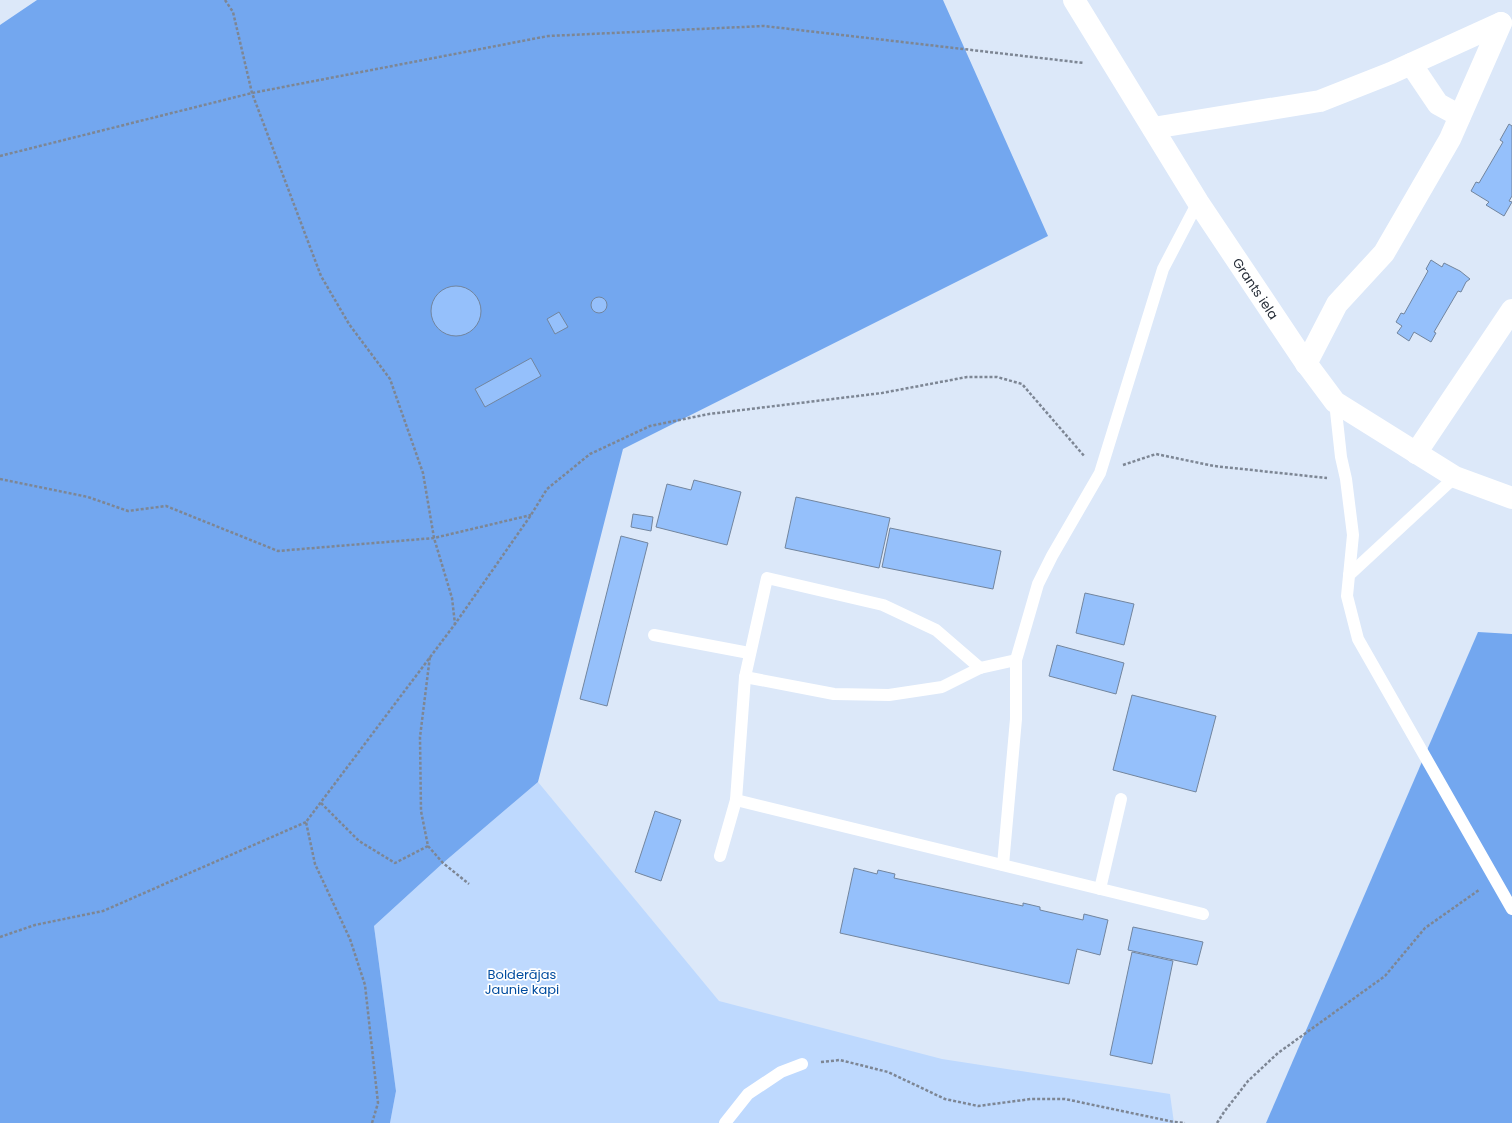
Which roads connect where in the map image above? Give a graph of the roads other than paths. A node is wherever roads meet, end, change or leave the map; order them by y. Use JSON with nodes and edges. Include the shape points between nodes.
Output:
{"nodes":[{"id":1,"x":1074,"y":0,"type":"edge"},
{"id":2,"x":1411,"y":64,"type":"junction"},
{"id":3,"x":1460,"y":116,"type":"junction"},
{"id":4,"x":1153,"y":128,"type":"junction"},
{"id":5,"x":1198,"y":202,"type":"junction"},
{"id":6,"x":1512,"y":310,"type":"edge"},
{"id":7,"x":1306,"y":364,"type":"junction"},
{"id":8,"x":1335,"y":402,"type":"junction"},
{"id":9,"x":1416,"y":453,"type":"junction"},
{"id":10,"x":1455,"y":477,"type":"junction"},
{"id":11,"x":1512,"y":498,"type":"edge"},
{"id":12,"x":1349,"y":575,"type":"junction"},
{"id":13,"x":654,"y":635,"type":"dead end"},
{"id":14,"x":749,"y":653,"type":"junction"},
{"id":15,"x":1016,"y":660,"type":"junction"},
{"id":16,"x":980,"y":668,"type":"junction"},
{"id":17,"x":744,"y":677,"type":"junction"},
{"id":18,"x":1121,"y":799,"type":"dead end"},
{"id":19,"x":736,"y":800,"type":"junction"},
{"id":20,"x":720,"y":856,"type":"dead end"},
{"id":21,"x":1004,"y":865,"type":"junction"},
{"id":22,"x":1100,"y":889,"type":"junction"},
{"id":23,"x":1512,"y":909,"type":"edge"},
{"id":24,"x":1203,"y":914,"type":"dead end"},
{"id":25,"x":802,"y":1064,"type":"road end"},
{"id":26,"x":724,"y":1123,"type":"edge"}],
"edges":[{"from":1,"to":4,"type":"street","name":"Grants iela"},
{"from":2,"to":3,"type":"street","via":[[1438,104]]},
{"from":2,"to":3,"type":"street","via":[[1501,23]]},
{"from":2,"to":4,"type":"street","via":[[1320,101]]},
{"from":3,"to":7,"type":"street","via":[[1450,139],[1384,253],[1337,304]]},
{"from":4,"to":5,"type":"street","name":"Grants iela"},
{"from":5,"to":7,"type":"street","name":"Grants iela"},
{"from":5,"to":15,"type":"lane","via":[[1163,269],[1100,473],[1038,584]]},
{"from":6,"to":9,"type":"street"},
{"from":7,"to":8,"type":"street","name":"Grants iela"},
{"from":8,"to":9,"type":"street","name":"Grants iela"},
{"from":8,"to":12,"type":"lane","via":[[1353,535]]},
{"from":9,"to":10,"type":"street","name":"Grants iela"},
{"from":10,"to":11,"type":"street","name":"Grants iela"},
{"from":10,"to":12,"type":"lane"},
{"from":12,"to":23,"type":"lane","via":[[1347,596],[1358,639]]},
{"from":13,"to":14,"type":"lane"},
{"from":14,"to":16,"type":"lane","via":[[767,578],[883,605],[936,630]]},
{"from":14,"to":17,"type":"lane"},
{"from":15,"to":16,"type":"lane"},
{"from":15,"to":21,"type":"lane","via":[[1016,719]]},
{"from":16,"to":17,"type":"lane","via":[[942,686],[889,695],[834,694]]},
{"from":17,"to":19,"type":"lane"},
{"from":18,"to":22,"type":"lane"},
{"from":19,"to":20,"type":"lane"},
{"from":19,"to":21,"type":"lane"},
{"from":21,"to":22,"type":"lane"},
{"from":22,"to":24,"type":"lane"},
{"from":25,"to":26,"type":"lane","via":[[781,1072],[748,1094]]}]}
